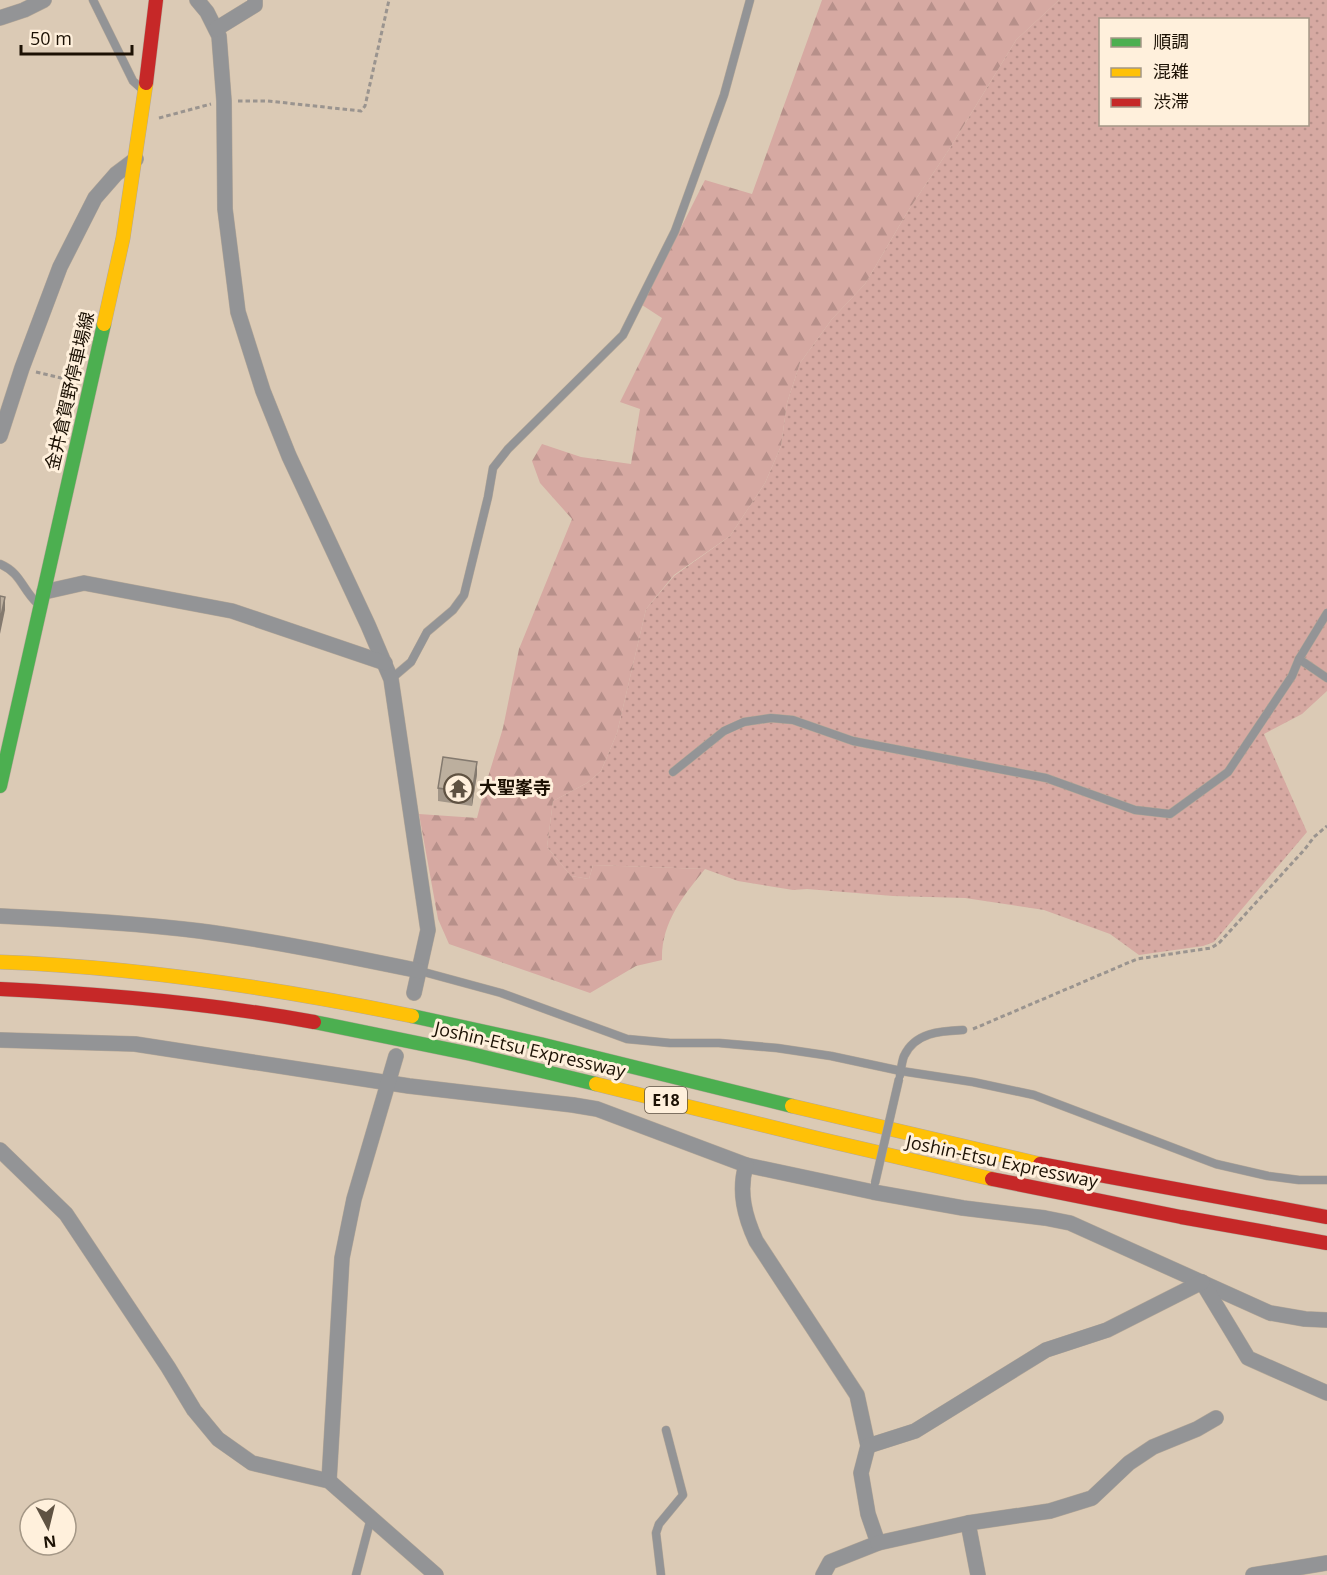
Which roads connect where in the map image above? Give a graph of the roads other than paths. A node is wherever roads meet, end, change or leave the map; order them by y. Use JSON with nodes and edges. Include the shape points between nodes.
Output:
{"nodes":[{"id":1,"x":44,"y":0,"type":"edge"},
{"id":2,"x":93,"y":0,"type":"edge"},
{"id":3,"x":156,"y":0,"type":"edge"},
{"id":4,"x":197,"y":0,"type":"edge"},
{"id":5,"x":255,"y":0,"type":"edge"},
{"id":6,"x":750,"y":0,"type":"edge"},
{"id":7,"x":0,"y":18,"type":"edge"},
{"id":8,"x":216,"y":29,"type":"junction"},
{"id":9,"x":145,"y":92,"type":"junction"},
{"id":10,"x":136,"y":159,"type":"junction"},
{"id":11,"x":0,"y":436,"type":"edge"},
{"id":12,"x":0,"y":564,"type":"edge"},
{"id":13,"x":42,"y":599,"type":"junction"},
{"id":14,"x":1327,"y":613,"type":"edge"},
{"id":15,"x":1299,"y":659,"type":"junction"},
{"id":16,"x":385,"y":663,"type":"junction"},
{"id":17,"x":1327,"y":678,"type":"edge"},
{"id":18,"x":391,"y":679,"type":"junction"},
{"id":19,"x":673,"y":772,"type":"dead end"},
{"id":20,"x":0,"y":786,"type":"edge"},
{"id":21,"x":0,"y":916,"type":"edge"},
{"id":22,"x":0,"y":962,"type":"edge"},
{"id":23,"x":420,"y":970,"type":"junction"},
{"id":24,"x":0,"y":989,"type":"edge"},
{"id":25,"x":414,"y":993,"type":"dead end"},
{"id":26,"x":963,"y":1030,"type":"road end"},
{"id":27,"x":0,"y":1040,"type":"edge"},
{"id":28,"x":396,"y":1056,"type":"dead end"},
{"id":29,"x":900,"y":1075,"type":"junction"},
{"id":30,"x":388,"y":1082,"type":"junction"},
{"id":31,"x":0,"y":1149,"type":"edge"},
{"id":32,"x":746,"y":1165,"type":"junction"},
{"id":33,"x":1327,"y":1180,"type":"edge"},
{"id":34,"x":874,"y":1187,"type":"junction"},
{"id":35,"x":1327,"y":1217,"type":"edge"},
{"id":36,"x":1327,"y":1243,"type":"edge"},
{"id":37,"x":1202,"y":1282,"type":"junction"},
{"id":38,"x":1327,"y":1320,"type":"edge"},
{"id":39,"x":1327,"y":1393,"type":"edge"},
{"id":40,"x":1216,"y":1418,"type":"dead end"},
{"id":41,"x":666,"y":1430,"type":"dead end"},
{"id":42,"x":868,"y":1446,"type":"junction"},
{"id":43,"x":329,"y":1481,"type":"junction"},
{"id":44,"x":371,"y":1518,"type":"junction"},
{"id":45,"x":968,"y":1523,"type":"junction"},
{"id":46,"x":878,"y":1543,"type":"junction"},
{"id":47,"x":1327,"y":1563,"type":"edge"},
{"id":48,"x":356,"y":1575,"type":"edge"},
{"id":49,"x":436,"y":1575,"type":"edge"},
{"id":50,"x":660,"y":1575,"type":"edge"},
{"id":51,"x":823,"y":1575,"type":"edge"},
{"id":52,"x":978,"y":1575,"type":"edge"},
{"id":53,"x":1252,"y":1575,"type":"edge"}],
"edges":[{"from":1,"to":7,"type":"street"},
{"from":2,"to":9,"type":"lane","via":[[133,81]]},
{"from":3,"to":9,"type":"main road","name":"金井倉賀野停車場線"},
{"from":4,"to":8,"type":"street"},
{"from":5,"to":8,"type":"street","via":[[255,5]]},
{"from":6,"to":18,"type":"lane","via":[[724,95],[675,231],[623,335],[493,468],[464,595],[427,632],[411,662]]},
{"from":8,"to":16,"type":"street","via":[[224,100],[225,209],[238,312],[289,456]]},
{"from":9,"to":10,"type":"main road","name":"金井倉賀野停車場線"},
{"from":10,"to":11,"type":"street","via":[[95,198],[60,267]]},
{"from":10,"to":13,"type":"main road","name":"金井倉賀野停車場線","via":[[123,238]]},
{"from":12,"to":13,"type":"lane","via":[[16,573],[31,597]]},
{"from":13,"to":16,"type":"street","via":[[84,584],[232,611]]},
{"from":13,"to":20,"type":"main road","name":"金井倉賀野停車場線"},
{"from":14,"to":15,"type":"lane"},
{"from":15,"to":17,"type":"lane"},
{"from":15,"to":19,"type":"lane","via":[[1292,676],[1228,772],[1170,814],[1134,810],[1046,778],[852,741],[793,720],[771,718],[744,722],[724,731]]},
{"from":16,"to":18,"type":"street"},
{"from":18,"to":23,"type":"street","via":[[428,930]]},
{"from":21,"to":23,"type":"street","via":[[198,931]]},
{"from":22,"to":35,"type":"main road","name":"Joshin-Etsu Expressway","number":"E18","via":[[167,975],[357,1005],[538,1043],[980,1150],[1195,1195]]},
{"from":23,"to":25,"type":"street"},
{"from":23,"to":29,"type":"lane","via":[[501,993],[627,1039],[777,1048],[831,1056]]},
{"from":24,"to":36,"type":"main road","name":"Joshin-Etsu Expressway","number":"E18","via":[[155,1000],[380,1035],[545,1070],[979,1176]]},
{"from":26,"to":29,"type":"lane","via":[[921,1038],[904,1056]]},
{"from":27,"to":30,"type":"street","via":[[135,1044]]},
{"from":28,"to":30,"type":"street"},
{"from":29,"to":33,"type":"lane","via":[[973,1082],[1034,1095],[1216,1164],[1268,1176]]},
{"from":29,"to":34,"type":"lane","bridge":true},
{"from":30,"to":32,"type":"street","via":[[597,1109]]},
{"from":30,"to":43,"type":"street","via":[[354,1199],[342,1258]]},
{"from":31,"to":43,"type":"street","via":[[66,1214],[194,1410],[218,1439],[252,1463]]},
{"from":32,"to":34,"type":"street"},
{"from":32,"to":42,"type":"street","via":[[742,1184],[747,1222],[857,1395]]},
{"from":34,"to":37,"type":"street","via":[[1070,1223]]},
{"from":37,"to":38,"type":"street","via":[[1270,1313]]},
{"from":37,"to":39,"type":"street","via":[[1248,1358]]},
{"from":37,"to":42,"type":"street","via":[[1107,1330],[1046,1350],[915,1431]]},
{"from":40,"to":45,"type":"street","via":[[1153,1448],[1092,1498],[1050,1510]]},
{"from":41,"to":50,"type":"lane","via":[[683,1494],[658,1524]]},
{"from":42,"to":46,"type":"street","via":[[861,1473]]},
{"from":43,"to":44,"type":"street"},
{"from":44,"to":48,"type":"lane"},
{"from":44,"to":49,"type":"street"},
{"from":45,"to":46,"type":"street"},
{"from":45,"to":52,"type":"street"},
{"from":46,"to":51,"type":"street","via":[[830,1562]]},
{"from":47,"to":53,"type":"street"}]}
